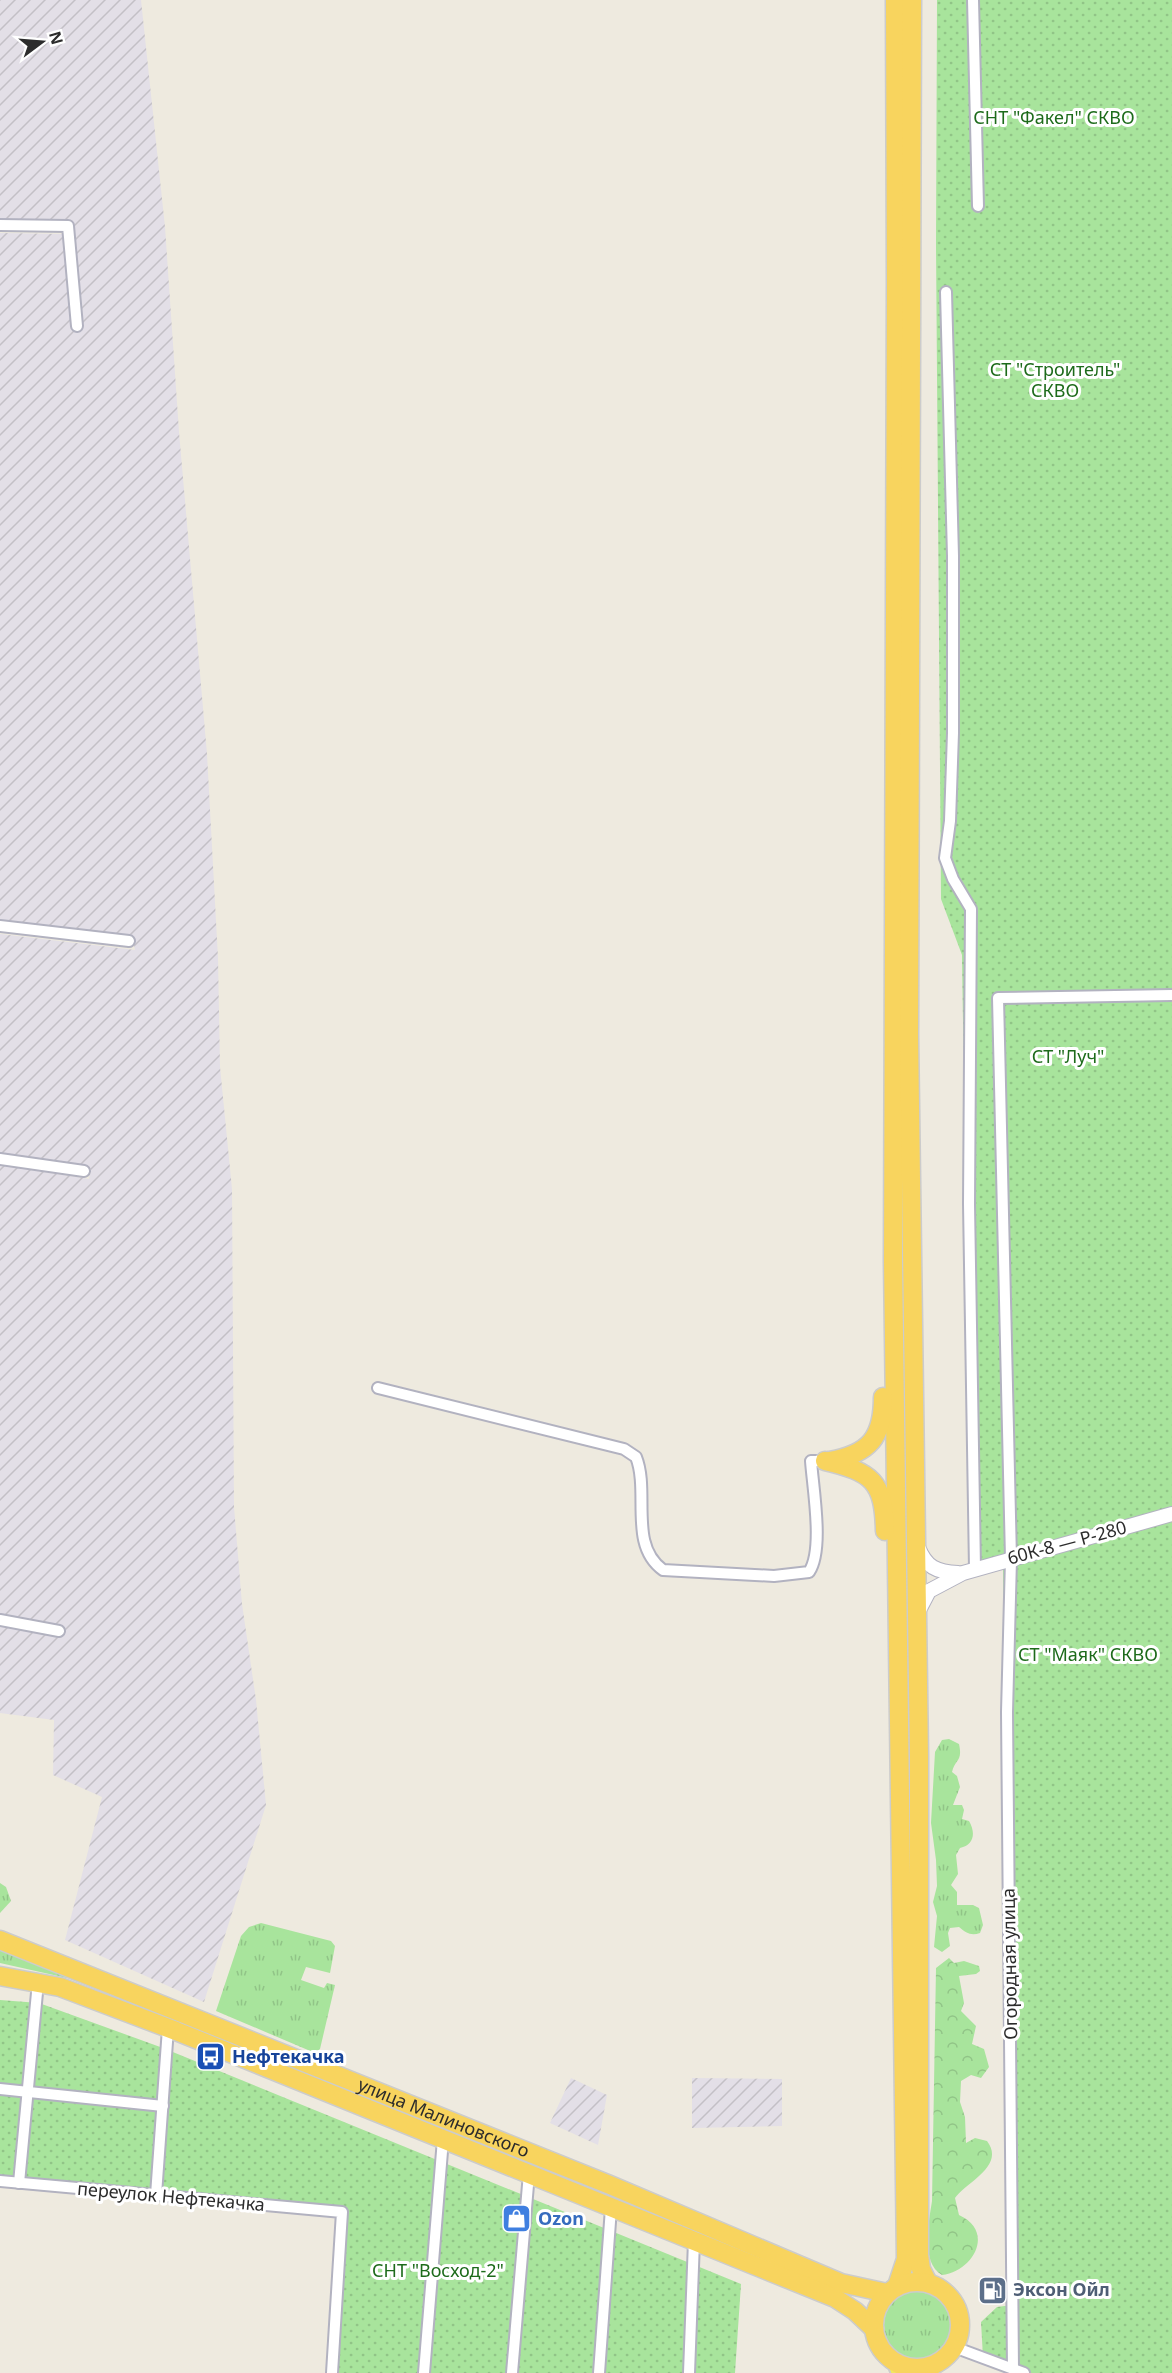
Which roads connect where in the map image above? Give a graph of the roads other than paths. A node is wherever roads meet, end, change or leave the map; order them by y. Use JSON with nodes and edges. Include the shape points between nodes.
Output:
{"nodes":[{"id":1,"x":895,"y":0,"type":"edge"},
{"id":2,"x":912,"y":0,"type":"edge"},
{"id":3,"x":973,"y":0,"type":"edge"},
{"id":4,"x":978,"y":206,"type":"dead end"},
{"id":5,"x":0,"y":225,"type":"edge"},
{"id":6,"x":946,"y":292,"type":"dead end"},
{"id":7,"x":77,"y":326,"type":"dead end"},
{"id":8,"x":0,"y":926,"type":"edge"},
{"id":9,"x":129,"y":941,"type":"dead end"},
{"id":10,"x":1172,"y":995,"type":"edge"},
{"id":11,"x":0,"y":1158,"type":"edge"},
{"id":12,"x":84,"y":1171,"type":"dead end"},
{"id":13,"x":900,"y":1333,"type":"junction"},
{"id":14,"x":378,"y":1388,"type":"dead end"},
{"id":15,"x":825,"y":1461,"type":"junction"},
{"id":16,"x":1172,"y":1514,"type":"edge"},
{"id":17,"x":914,"y":1539,"type":"junction"},
{"id":18,"x":1011,"y":1559,"type":"junction"},
{"id":19,"x":969,"y":1571,"type":"junction"},
{"id":20,"x":898,"y":1602,"type":"junction"},
{"id":21,"x":916,"y":1619,"type":"junction"},
{"id":22,"x":0,"y":1620,"type":"edge"},
{"id":23,"x":58,"y":1631,"type":"dead end"},
{"id":24,"x":900,"y":1755,"type":"junction"},
{"id":25,"x":919,"y":1756,"type":"junction"},
{"id":26,"x":0,"y":1940,"type":"edge"},
{"id":27,"x":0,"y":1976,"type":"edge"},
{"id":28,"x":38,"y":1982,"type":"junction"},
{"id":29,"x":168,"y":2028,"type":"junction"},
{"id":30,"x":0,"y":2089,"type":"edge"},
{"id":31,"x":29,"y":2091,"type":"junction"},
{"id":32,"x":163,"y":2106,"type":"junction"},
{"id":33,"x":443,"y":2139,"type":"junction"},
{"id":34,"x":529,"y":2173,"type":"junction"},
{"id":35,"x":0,"y":2181,"type":"edge"},
{"id":36,"x":19,"y":2183,"type":"junction"},
{"id":37,"x":156,"y":2195,"type":"junction"},
{"id":38,"x":611,"y":2208,"type":"junction"},
{"id":39,"x":694,"y":2241,"type":"junction"},
{"id":40,"x":928,"y":2283,"type":"junction"},
{"id":41,"x":892,"y":2289,"type":"junction"},
{"id":42,"x":873,"y":2328,"type":"junction"},
{"id":43,"x":954,"y":2347,"type":"junction"},
{"id":44,"x":898,"y":2368,"type":"edge"},
{"id":45,"x":1013,"y":2368,"type":"junction"},
{"id":46,"x":932,"y":2369,"type":"edge"},
{"id":47,"x":332,"y":2373,"type":"edge"},
{"id":48,"x":424,"y":2373,"type":"edge"},
{"id":49,"x":512,"y":2373,"type":"edge"},
{"id":50,"x":599,"y":2373,"type":"edge"},
{"id":51,"x":689,"y":2373,"type":"edge"},
{"id":52,"x":1024,"y":2373,"type":"edge"}],
"edges":[{"from":1,"to":13,"type":"highway"},
{"from":2,"to":13,"type":"highway","via":[[909,1035]]},
{"from":3,"to":4,"type":"street"},
{"from":5,"to":7,"type":"street","via":[[68,226]]},
{"from":6,"to":19,"type":"street","via":[[953,733],[945,858],[971,909]]},
{"from":8,"to":9,"type":"street"},
{"from":10,"to":18,"type":"street","name":"Огородная улица","via":[[998,998]]},
{"from":11,"to":12,"type":"street"},
{"from":13,"to":15,"type":"highway","via":[[884,1335],[884,1417],[875,1440],[859,1452]]},
{"from":13,"to":17,"type":"highway"},
{"from":13,"to":20,"type":"highway"},
{"from":14,"to":15,"type":"street","via":[[624,1449],[636,1457],[643,1479],[647,1554],[663,1570],[774,1576],[809,1572],[815,1564],[816,1548],[811,1461]]},
{"from":15,"to":20,"type":"highway","via":[[855,1468],[878,1486],[884,1499],[886,1586]]},
{"from":16,"to":18,"type":"street","name":"60К-8 — Р-280"},
{"from":17,"to":19,"type":"street","name":"60К-8 — Р-280","via":[[929,1566],[938,1571]]},
{"from":17,"to":21,"type":"highway"},
{"from":18,"to":19,"type":"street","name":"60К-8 — Р-280"},
{"from":18,"to":45,"type":"street","name":"Огородная улица","via":[[1007,1712]]},
{"from":19,"to":21,"type":"street","name":"60К-8 — Р-280","via":[[929,1591]]},
{"from":20,"to":24,"type":"highway"},
{"from":21,"to":25,"type":"highway"},
{"from":22,"to":23,"type":"street"},
{"from":24,"to":25,"type":"highway","via":[[913,1760]]},
{"from":24,"to":41,"type":"highway","via":[[906,2259]]},
{"from":25,"to":40,"type":"highway","via":[[919,2255]]},
{"from":26,"to":41,"type":"highway","name":"улица Малиновского","via":[[610,2185],[841,2283]]},
{"from":27,"to":28,"type":"highway","name":"улица Малиновского"},
{"from":28,"to":29,"type":"highway","name":"улица Малиновского"},
{"from":28,"to":31,"type":"street"},
{"from":29,"to":32,"type":"street"},
{"from":29,"to":33,"type":"highway","name":"улица Малиновского"},
{"from":30,"to":31,"type":"street"},
{"from":31,"to":32,"type":"street"},
{"from":31,"to":36,"type":"street"},
{"from":32,"to":37,"type":"street"},
{"from":33,"to":34,"type":"highway","name":"улица Малиновского"},
{"from":33,"to":48,"type":"street"},
{"from":34,"to":38,"type":"highway","name":"улица Малиновского"},
{"from":34,"to":49,"type":"street"},
{"from":35,"to":36,"type":"street","name":"переулок Нефтекачка"},
{"from":36,"to":37,"type":"street","name":"переулок Нефтекачка"},
{"from":37,"to":47,"type":"street","name":"переулок Нефтекачка","via":[[342,2212]]},
{"from":38,"to":39,"type":"highway","name":"улица Малиновского"},
{"from":38,"to":50,"type":"street"},
{"from":39,"to":42,"type":"highway","name":"улица Малиновского","via":[[835,2298]]},
{"from":39,"to":51,"type":"street"},
{"from":40,"to":41,"type":"highway","via":[[907,2283]]},
{"from":40,"to":43,"type":"highway","via":[[946,2293],[954,2303],[959,2333]]},
{"from":41,"to":42,"type":"highway","via":[[877,2308]]},
{"from":42,"to":44,"type":"highway","via":[[883,2352]]},
{"from":43,"to":45,"type":"street"},
{"from":43,"to":46,"type":"highway"},
{"from":44,"to":46,"type":"highway"},
{"from":45,"to":52,"type":"street"}]}
